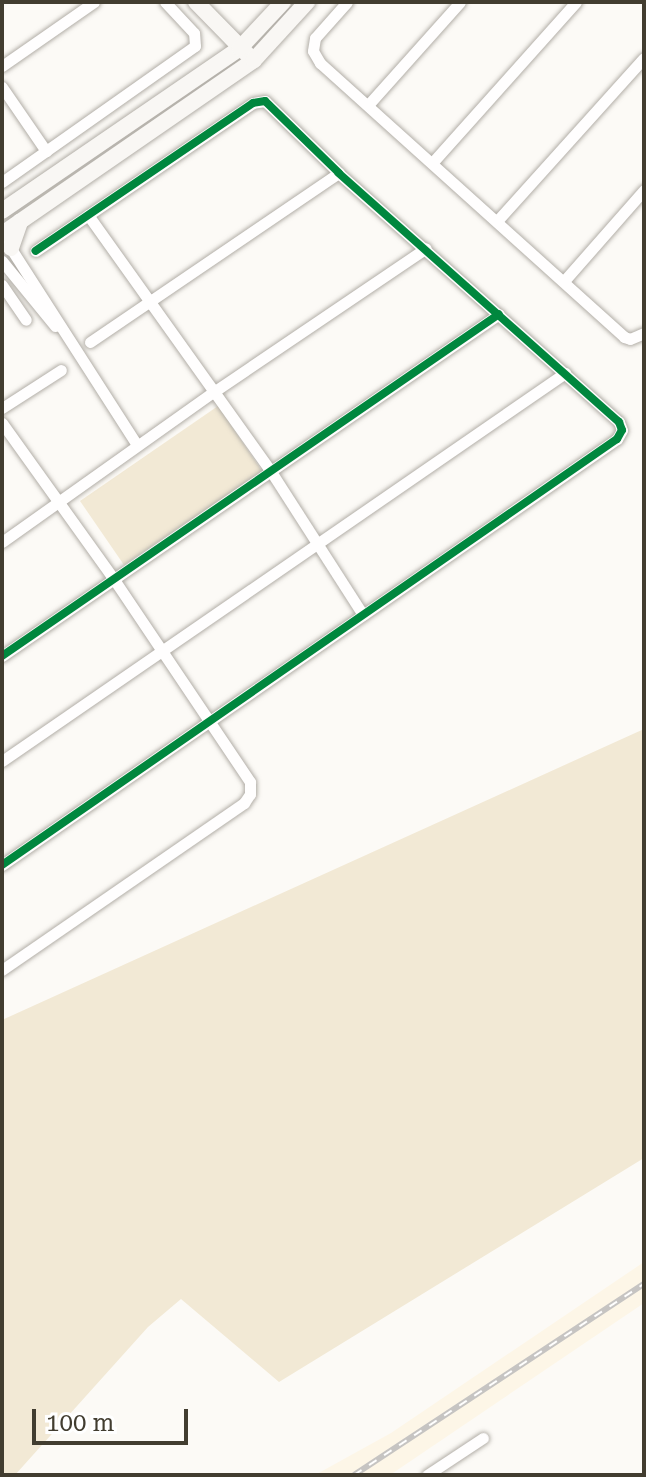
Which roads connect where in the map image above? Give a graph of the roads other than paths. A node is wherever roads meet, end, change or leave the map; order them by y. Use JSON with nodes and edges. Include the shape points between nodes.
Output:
{"nodes":[{"id":1,"x":94,"y":2,"type":"edge"},
{"id":2,"x":165,"y":2,"type":"edge"},
{"id":3,"x":196,"y":2,"type":"edge"},
{"id":4,"x":283,"y":2,"type":"edge"},
{"id":5,"x":307,"y":2,"type":"edge"},
{"id":6,"x":347,"y":2,"type":"edge"},
{"id":7,"x":460,"y":2,"type":"edge"},
{"id":8,"x":576,"y":2,"type":"edge"},
{"id":9,"x":216,"y":25,"type":"junction"},
{"id":10,"x":240,"y":48,"type":"junction"},
{"id":11,"x":644,"y":58,"type":"edge"},
{"id":12,"x":254,"y":60,"type":"junction"},
{"id":13,"x":2,"y":66,"type":"edge"},
{"id":14,"x":211,"y":69,"type":"junction"},
{"id":15,"x":2,"y":87,"type":"edge"},
{"id":16,"x":368,"y":105,"type":"junction"},
{"id":17,"x":46,"y":151,"type":"junction"},
{"id":18,"x":432,"y":163,"type":"junction"},
{"id":19,"x":339,"y":173,"type":"junction"},
{"id":20,"x":2,"y":182,"type":"edge"},
{"id":21,"x":644,"y":190,"type":"edge"},
{"id":22,"x":2,"y":211,"type":"edge"},
{"id":23,"x":88,"y":215,"type":"junction"},
{"id":24,"x":497,"y":221,"type":"junction"},
{"id":25,"x":4,"y":245,"type":"edge"},
{"id":26,"x":426,"y":248,"type":"junction"},
{"id":27,"x":35,"y":251,"type":"dead end"},
{"id":28,"x":22,"y":263,"type":"junction"},
{"id":29,"x":11,"y":271,"type":"junction"},
{"id":30,"x":564,"y":281,"type":"junction"},
{"id":31,"x":2,"y":285,"type":"edge"},
{"id":32,"x":149,"y":302,"type":"junction"},
{"id":33,"x":499,"y":314,"type":"junction"},
{"id":34,"x":26,"y":320,"type":"dead end"},
{"id":35,"x":644,"y":333,"type":"edge"},
{"id":36,"x":66,"y":338,"type":"junction"},
{"id":37,"x":90,"y":342,"type":"dead end"},
{"id":38,"x":61,"y":370,"type":"dead end"},
{"id":39,"x":565,"y":373,"type":"junction"},
{"id":40,"x":212,"y":393,"type":"junction"},
{"id":41,"x":2,"y":408,"type":"edge"},
{"id":42,"x":2,"y":423,"type":"edge"},
{"id":43,"x":137,"y":445,"type":"junction"},
{"id":44,"x":270,"y":470,"type":"junction"},
{"id":45,"x":60,"y":502,"type":"junction"},
{"id":46,"x":2,"y":542,"type":"edge"},
{"id":47,"x":318,"y":544,"type":"junction"},
{"id":48,"x":113,"y":578,"type":"junction"},
{"id":49,"x":363,"y":615,"type":"junction"},
{"id":50,"x":162,"y":651,"type":"junction"},
{"id":51,"x":2,"y":656,"type":"edge"},
{"id":52,"x":211,"y":721,"type":"junction"},
{"id":53,"x":2,"y":761,"type":"edge"},
{"id":54,"x":2,"y":865,"type":"edge"},
{"id":55,"x":2,"y":970,"type":"edge"},
{"id":56,"x":483,"y":1438,"type":"dead end"},
{"id":57,"x":427,"y":1475,"type":"edge"}],
"edges":[{"from":1,"to":13,"type":"street"},
{"from":2,"to":17,"type":"street","via":[[194,33],[192,50]]},
{"from":3,"to":9,"type":"main road"},
{"from":4,"to":10,"type":"main road"},
{"from":5,"to":12,"type":"main road"},
{"from":6,"to":16,"type":"street","via":[[315,38],[313,51]]},
{"from":7,"to":16,"type":"street"},
{"from":8,"to":18,"type":"street"},
{"from":9,"to":10,"type":"main road"},
{"from":9,"to":14,"type":"main road","via":[[218,54]]},
{"from":10,"to":12,"type":"main road"},
{"from":10,"to":14,"type":"main road"},
{"from":11,"to":24,"type":"street"},
{"from":12,"to":25,"type":"main road","via":[[21,220]]},
{"from":14,"to":22,"type":"main road"},
{"from":15,"to":17,"type":"street"},
{"from":16,"to":18,"type":"street"},
{"from":17,"to":20,"type":"street"},
{"from":18,"to":24,"type":"street"},
{"from":19,"to":23,"type":"street","via":[[265,101],[253,103]]},
{"from":19,"to":26,"type":"street"},
{"from":19,"to":32,"type":"street"},
{"from":21,"to":30,"type":"street"},
{"from":23,"to":27,"type":"street"},
{"from":23,"to":32,"type":"street"},
{"from":24,"to":30,"type":"street"},
{"from":25,"to":28,"type":"street"},
{"from":25,"to":29,"type":"street"},
{"from":26,"to":33,"type":"street"},
{"from":26,"to":40,"type":"street"},
{"from":28,"to":29,"type":"street"},
{"from":28,"to":36,"type":"street"},
{"from":29,"to":36,"type":"street"},
{"from":30,"to":35,"type":"street","via":[[624,337]]},
{"from":31,"to":34,"type":"street"},
{"from":32,"to":37,"type":"street"},
{"from":32,"to":40,"type":"street"},
{"from":33,"to":39,"type":"street"},
{"from":33,"to":44,"type":"street"},
{"from":36,"to":43,"type":"street"},
{"from":38,"to":41,"type":"street"},
{"from":39,"to":47,"type":"street"},
{"from":39,"to":49,"type":"street","via":[[619,422],[617,439]]},
{"from":40,"to":43,"type":"street"},
{"from":40,"to":44,"type":"street"},
{"from":42,"to":45,"type":"street"},
{"from":43,"to":45,"type":"street"},
{"from":44,"to":47,"type":"street"},
{"from":44,"to":48,"type":"street"},
{"from":45,"to":46,"type":"street"},
{"from":45,"to":48,"type":"street"},
{"from":47,"to":49,"type":"street"},
{"from":47,"to":50,"type":"street"},
{"from":48,"to":50,"type":"street"},
{"from":48,"to":51,"type":"street"},
{"from":49,"to":52,"type":"street"},
{"from":50,"to":52,"type":"street"},
{"from":50,"to":53,"type":"street"},
{"from":52,"to":54,"type":"street"},
{"from":52,"to":55,"type":"street","via":[[250,782],[244,803]]},
{"from":56,"to":57,"type":"street"}]}
